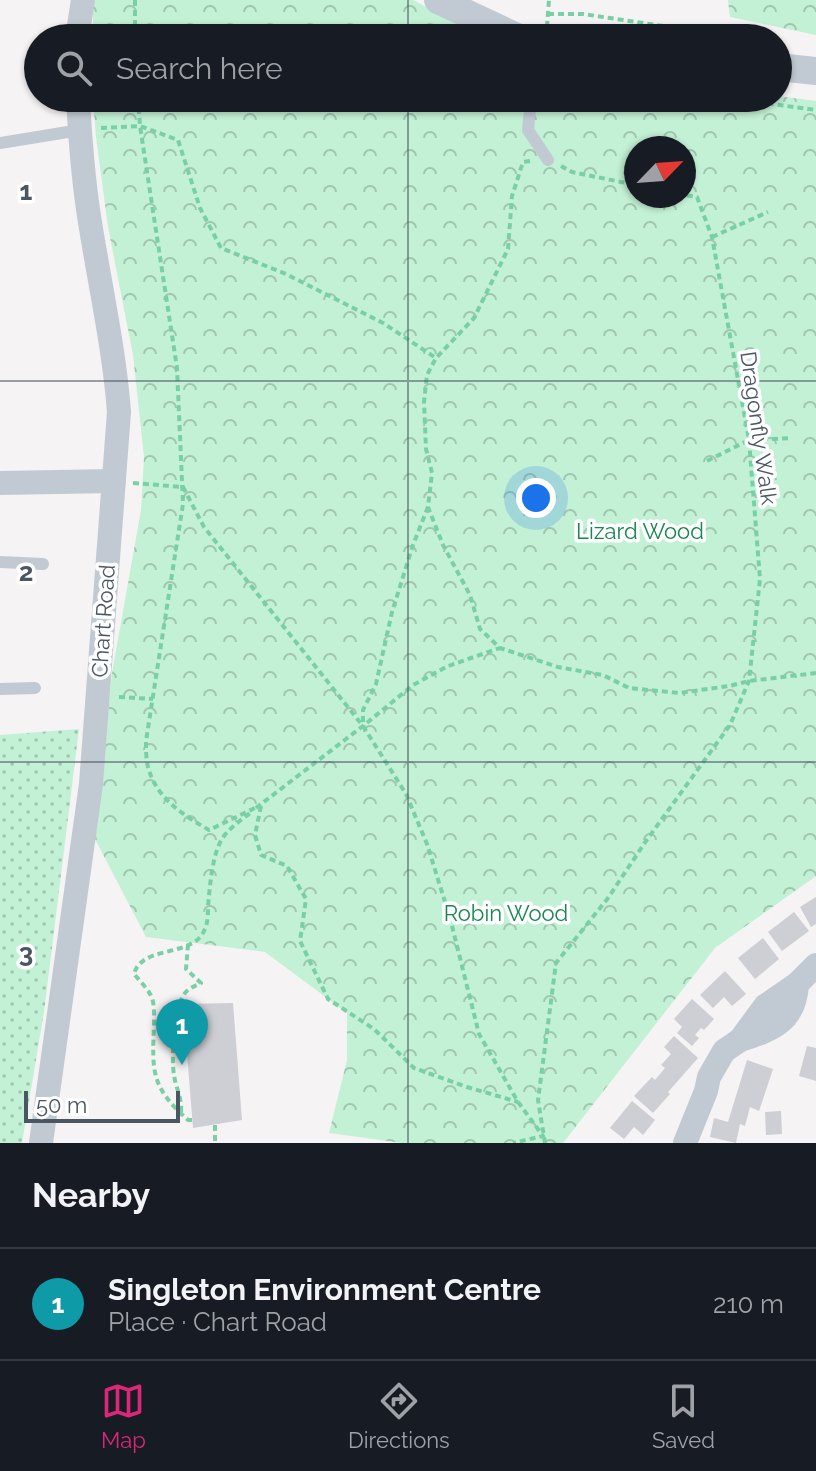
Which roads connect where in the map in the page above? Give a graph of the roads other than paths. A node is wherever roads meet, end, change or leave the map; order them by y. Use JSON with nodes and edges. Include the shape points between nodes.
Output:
{"nodes":[{"id":1,"x":83,"y":0,"type":"edge"},
{"id":2,"x":438,"y":0,"type":"edge"},
{"id":3,"x":79,"y":24,"type":"edge"},
{"id":4,"x":489,"y":24,"type":"edge"},
{"id":5,"x":792,"y":68,"type":"edge"},
{"id":6,"x":816,"y":71,"type":"edge"},
{"id":7,"x":79,"y":112,"type":"edge"},
{"id":8,"x":530,"y":112,"type":"edge"},
{"id":9,"x":80,"y":130,"type":"junction"},
{"id":10,"x":0,"y":143,"type":"edge"},
{"id":11,"x":548,"y":160,"type":"road end"},
{"id":12,"x":114,"y":481,"type":"junction"},
{"id":13,"x":0,"y":483,"type":"edge"},
{"id":14,"x":0,"y":562,"type":"edge"},
{"id":15,"x":43,"y":564,"type":"dead end"},
{"id":16,"x":35,"y":688,"type":"dead end"},
{"id":17,"x":0,"y":689,"type":"edge"},
{"id":18,"x":816,"y":965,"type":"edge"},
{"id":19,"x":41,"y":1143,"type":"edge"},
{"id":20,"x":685,"y":1143,"type":"edge"}],
"edges":[{"from":1,"to":3,"type":"street"},
{"from":2,"to":4,"type":"street"},
{"from":5,"to":6,"type":"street"},
{"from":7,"to":9,"type":"street","name":"Chart Road"},
{"from":8,"to":11,"type":"lane","via":[[528,130]]},
{"from":9,"to":10,"type":"lane"},
{"from":9,"to":12,"type":"street","name":"Chart Road","via":[[116,372]]},
{"from":12,"to":13,"type":"street"},
{"from":12,"to":19,"type":"street","name":"Chart Road","via":[[91,784]]},
{"from":14,"to":15,"type":"lane"},
{"from":16,"to":17,"type":"lane"},
{"from":18,"to":20,"type":"street","via":[[765,1006],[740,1040],[724,1051]]}]}
